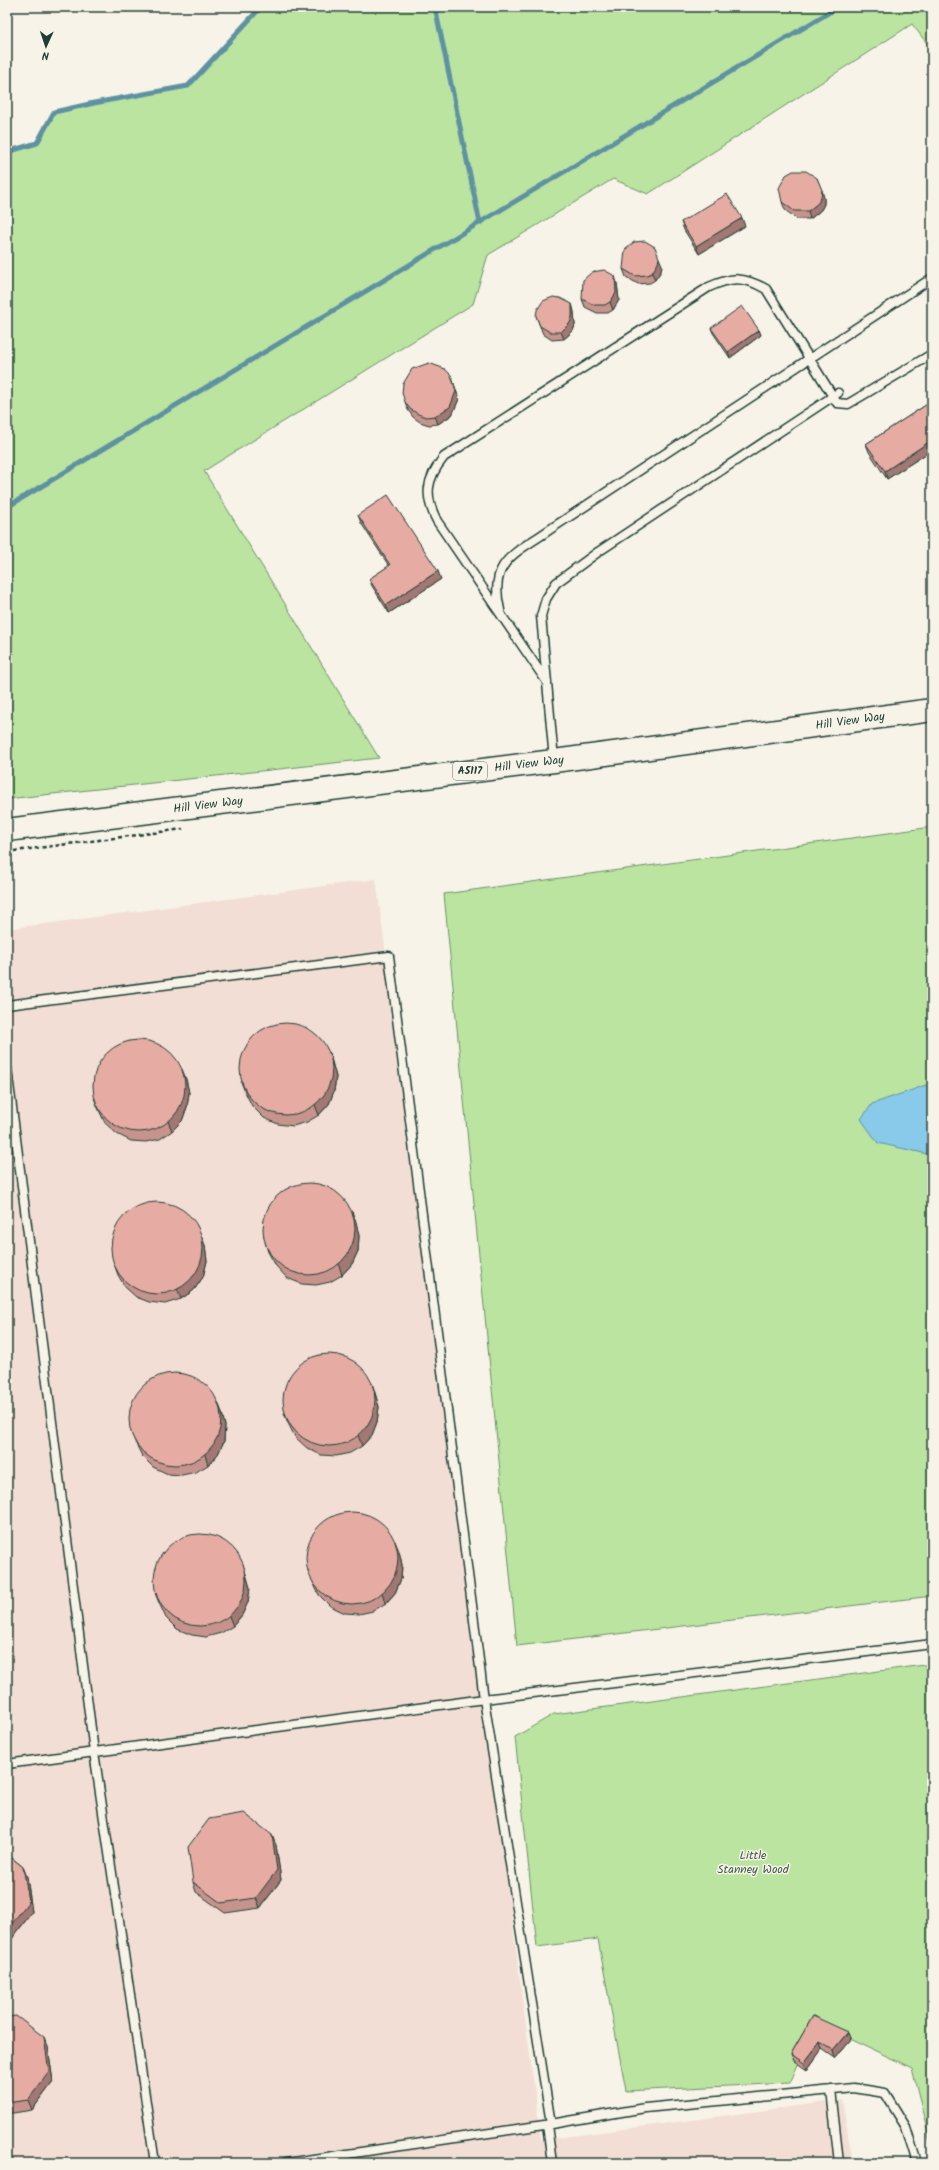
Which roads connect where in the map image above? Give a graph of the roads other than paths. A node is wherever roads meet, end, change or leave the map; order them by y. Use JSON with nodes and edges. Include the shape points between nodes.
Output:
{"nodes":[{"id":1,"x":932,"y":278,"type":"edge"},
{"id":2,"x":932,"y":354,"type":"edge"},
{"id":3,"x":809,"y":358,"type":"junction"},
{"id":4,"x":836,"y":395,"type":"junction"},
{"id":5,"x":501,"y":615,"type":"junction"},
{"id":6,"x":547,"y":682,"type":"junction"},
{"id":7,"x":932,"y":710,"type":"edge"},
{"id":8,"x":554,"y":761,"type":"junction"},
{"id":9,"x":7,"y":830,"type":"edge"},
{"id":10,"x":7,"y":1005,"type":"edge"},
{"id":11,"x":7,"y":1068,"type":"edge"},
{"id":12,"x":932,"y":1644,"type":"edge"},
{"id":13,"x":484,"y":1699,"type":"junction"},
{"id":14,"x":94,"y":1752,"type":"junction"},
{"id":15,"x":7,"y":1764,"type":"edge"},
{"id":16,"x":831,"y":2090,"type":"junction"},
{"id":17,"x":549,"y":2125,"type":"junction"},
{"id":18,"x":155,"y":2163,"type":"edge"},
{"id":19,"x":286,"y":2163,"type":"edge"},
{"id":20,"x":552,"y":2163,"type":"edge"},
{"id":21,"x":839,"y":2163,"type":"edge"},
{"id":22,"x":917,"y":2163,"type":"edge"}],
"edges":[{"from":1,"to":3,"type":"lane"},
{"from":2,"to":4,"type":"lane","via":[[848,404],[837,403]]},
{"from":3,"to":4,"type":"lane"},
{"from":3,"to":5,"type":"lane","via":[[549,530],[505,562],[499,571],[497,586]]},
{"from":3,"to":5,"type":"lane","via":[[766,289],[750,280],[728,279],[709,287],[444,457],[430,479],[430,506],[437,522]]},
{"from":4,"to":6,"type":"lane","via":[[598,552],[556,583],[546,599],[541,616]]},
{"from":5,"to":6,"type":"lane"},
{"from":6,"to":8,"type":"lane"},
{"from":7,"to":8,"type":"main road","name":"Hill View Way","number":"A5117"},
{"from":8,"to":9,"type":"main road","name":"Hill View Way","number":"A5117"},
{"from":10,"to":13,"type":"lane","via":[[389,956]]},
{"from":11,"to":14,"type":"lane"},
{"from":12,"to":13,"type":"lane"},
{"from":13,"to":14,"type":"lane"},
{"from":13,"to":17,"type":"lane"},
{"from":14,"to":15,"type":"lane"},
{"from":14,"to":18,"type":"lane"},
{"from":16,"to":17,"type":"lane","via":[[645,2108]]},
{"from":16,"to":21,"type":"lane"},
{"from":16,"to":22,"type":"lane","via":[[854,2088],[885,2093],[906,2127]]},
{"from":17,"to":19,"type":"lane"},
{"from":17,"to":20,"type":"lane"}]}
